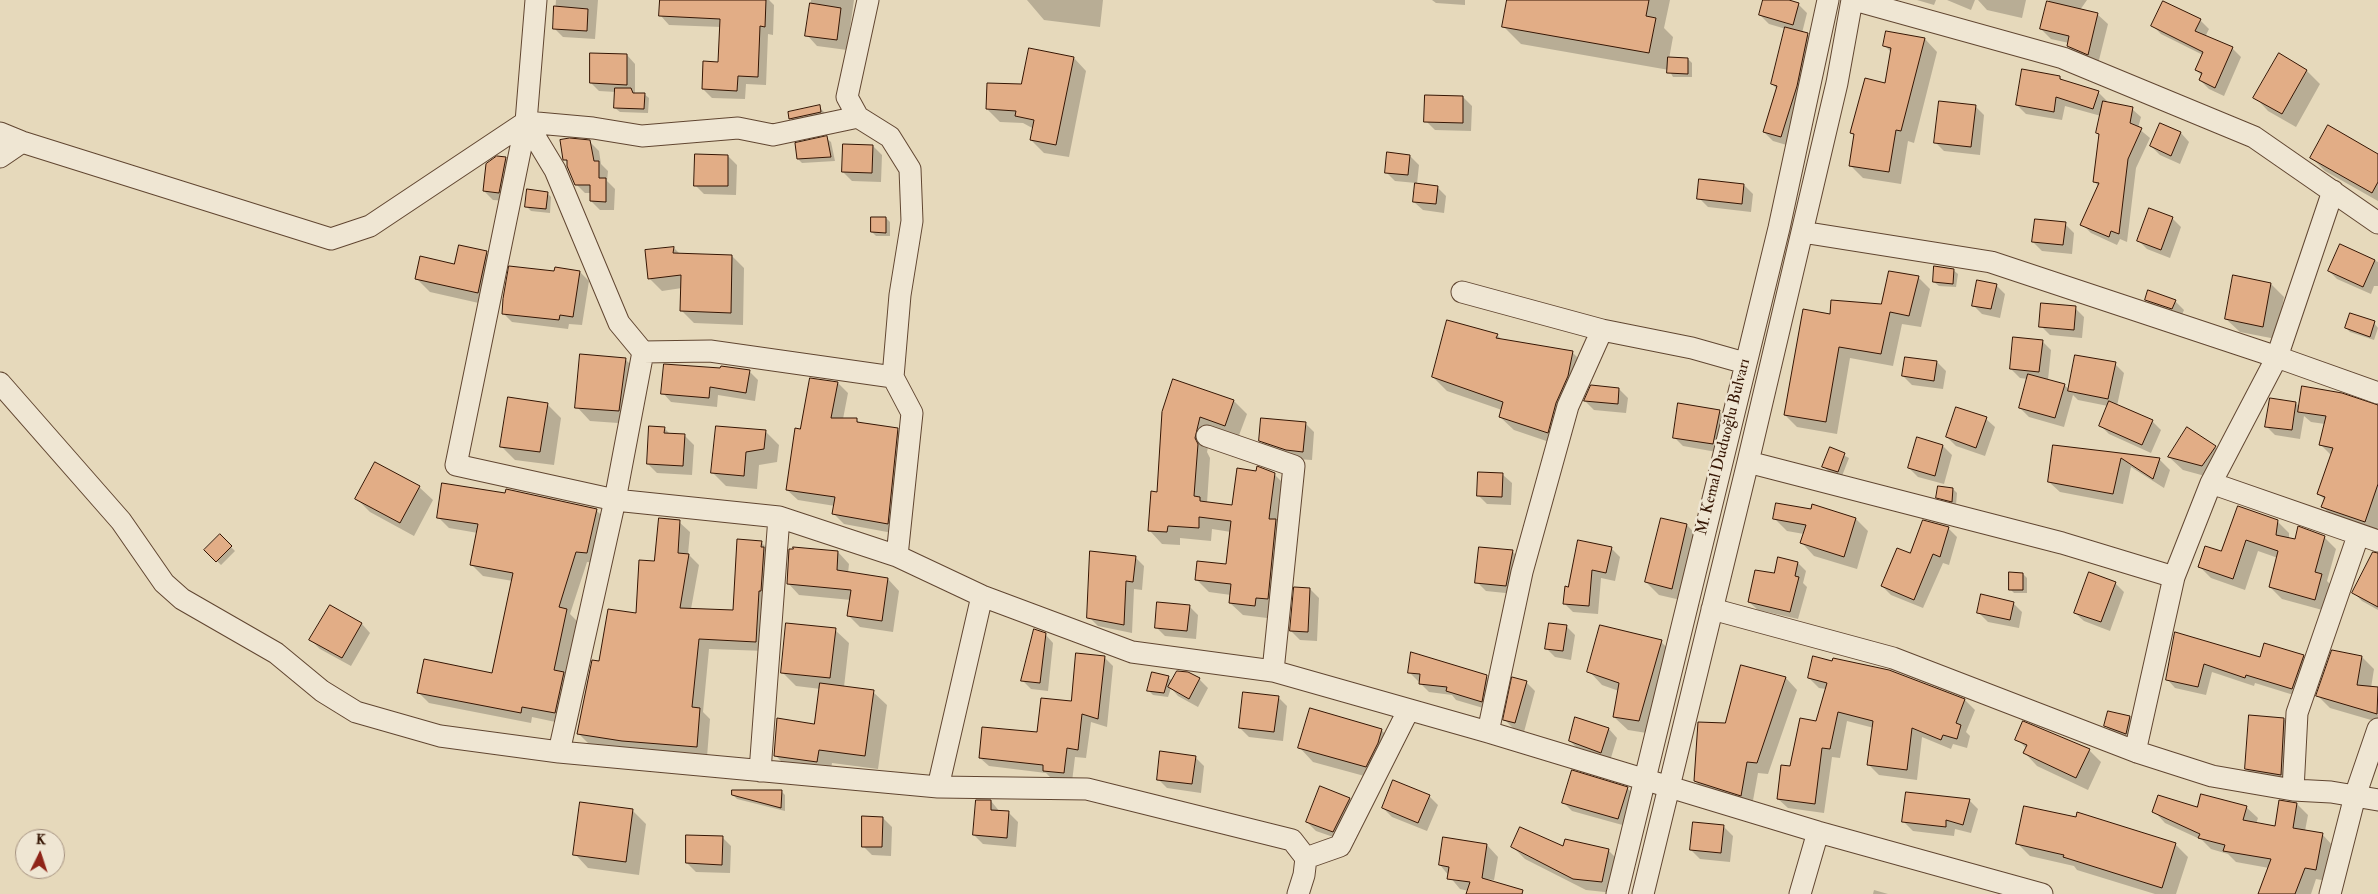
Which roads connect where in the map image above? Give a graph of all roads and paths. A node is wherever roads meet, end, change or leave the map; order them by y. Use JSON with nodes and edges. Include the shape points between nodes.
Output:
{"nodes":[{"id":1,"x":536,"y":0,"type":"edge"},
{"id":2,"x":868,"y":0,"type":"edge"},
{"id":3,"x":1828,"y":0,"type":"edge"},
{"id":4,"x":1853,"y":0,"type":"edge"},
{"id":5,"x":858,"y":117,"type":"junction"},
{"id":6,"x":526,"y":122,"type":"junction"},
{"id":7,"x":0,"y":133,"type":"edge"},
{"id":8,"x":22,"y":142,"type":"junction"},
{"id":9,"x":0,"y":157,"type":"edge"},
{"id":10,"x":2333,"y":192,"type":"junction"},
{"id":11,"x":2378,"y":223,"type":"edge"},
{"id":12,"x":1802,"y":232,"type":"junction"},
{"id":13,"x":1462,"y":292,"type":"dead end"},
{"id":14,"x":1602,"y":330,"type":"junction"},
{"id":15,"x":643,"y":352,"type":"junction"},
{"id":16,"x":2277,"y":357,"type":"junction"},
{"id":17,"x":1745,"y":364,"type":"junction"},
{"id":18,"x":893,"y":377,"type":"junction"},
{"id":19,"x":0,"y":383,"type":"edge"},
{"id":20,"x":2378,"y":393,"type":"edge"},
{"id":21,"x":1207,"y":436,"type":"dead end"},
{"id":22,"x":1748,"y":462,"type":"junction"},
{"id":23,"x":2211,"y":483,"type":"junction"},
{"id":24,"x":615,"y":500,"type":"junction"},
{"id":25,"x":779,"y":517,"type":"junction"},
{"id":26,"x":2368,"y":539,"type":"edge"},
{"id":27,"x":897,"y":556,"type":"junction"},
{"id":28,"x":2174,"y":577,"type":"junction"},
{"id":29,"x":982,"y":596,"type":"junction"},
{"id":30,"x":1712,"y":609,"type":"junction"},
{"id":31,"x":1273,"y":671,"type":"junction"},
{"id":32,"x":1408,"y":711,"type":"junction"},
{"id":33,"x":2378,"y":729,"type":"edge"},
{"id":34,"x":1488,"y":732,"type":"junction"},
{"id":35,"x":559,"y":752,"type":"junction"},
{"id":36,"x":2137,"y":752,"type":"junction"},
{"id":37,"x":760,"y":772,"type":"junction"},
{"id":38,"x":1643,"y":778,"type":"junction"},
{"id":39,"x":1668,"y":786,"type":"junction"},
{"id":40,"x":938,"y":787,"type":"junction"},
{"id":41,"x":2293,"y":790,"type":"junction"},
{"id":42,"x":2355,"y":796,"type":"junction"},
{"id":43,"x":2378,"y":800,"type":"edge"},
{"id":44,"x":1818,"y":832,"type":"junction"},
{"id":45,"x":1306,"y":858,"type":"junction"},
{"id":46,"x":1298,"y":894,"type":"edge"},
{"id":47,"x":1617,"y":894,"type":"edge"},
{"id":48,"x":1642,"y":894,"type":"edge"},
{"id":49,"x":1800,"y":894,"type":"edge"},
{"id":50,"x":2042,"y":894,"type":"edge"},
{"id":51,"x":2330,"y":894,"type":"edge"}],
"edges":[{"from":1,"to":6,"type":"street"},
{"from":2,"to":5,"type":"street","via":[[847,97]]},
{"from":3,"to":17,"type":"street","name":"M. Kemal Duduoğlu Bulvarı","via":[[1779,228]]},
{"from":4,"to":10,"type":"street","via":[[2063,58],[2254,137]]},
{"from":4,"to":12,"type":"street","name":"M. Kemal Duduoğlu Bulvarı"},
{"from":5,"to":6,"type":"street","via":[[773,135],[738,128],[642,136]]},
{"from":5,"to":18,"type":"street","via":[[890,137],[910,169],[912,221],[900,295]]},
{"from":6,"to":8,"type":"street","via":[[370,226],[331,239]]},
{"from":6,"to":15,"type":"street","via":[[555,170],[619,323]]},
{"from":6,"to":24,"type":"street","via":[[456,465]]},
{"from":7,"to":8,"type":"street"},
{"from":8,"to":9,"type":"street"},
{"from":10,"to":11,"type":"street"},
{"from":10,"to":16,"type":"street"},
{"from":12,"to":16,"type":"street","via":[[1991,262]]},
{"from":12,"to":22,"type":"street","name":"M. Kemal Duduoğlu Bulvarı"},
{"from":13,"to":14,"type":"street"},
{"from":14,"to":17,"type":"street","via":[[1692,348]]},
{"from":14,"to":34,"type":"street","via":[[1568,406],[1522,572]]},
{"from":15,"to":18,"type":"street","via":[[710,351]]},
{"from":15,"to":24,"type":"street"},
{"from":16,"to":20,"type":"street"},
{"from":16,"to":23,"type":"street"},
{"from":17,"to":38,"type":"street","name":"M. Kemal Duduoğlu Bulvarı"},
{"from":18,"to":27,"type":"street","via":[[912,413]]},
{"from":19,"to":35,"type":"street","via":[[121,521],[164,583],[182,600],[276,653],[322,691],[356,712],[440,736]]},
{"from":21,"to":31,"type":"street","via":[[1294,466]]},
{"from":22,"to":28,"type":"street","via":[[2062,543]]},
{"from":22,"to":30,"type":"street","name":"M. Kemal Duduoğlu Bulvarı"},
{"from":23,"to":26,"type":"street"},
{"from":23,"to":28,"type":"street"},
{"from":24,"to":25,"type":"street"},
{"from":24,"to":35,"type":"street"},
{"from":25,"to":27,"type":"street"},
{"from":25,"to":37,"type":"street"},
{"from":26,"to":41,"type":"street","via":[[2297,713]]},
{"from":27,"to":29,"type":"street"},
{"from":28,"to":36,"type":"street"},
{"from":29,"to":31,"type":"street","via":[[1132,652]]},
{"from":29,"to":40,"type":"street"},
{"from":30,"to":36,"type":"street","via":[[1893,658]]},
{"from":30,"to":39,"type":"street","name":"M. Kemal Duduoğlu Bulvarı"},
{"from":31,"to":32,"type":"street"},
{"from":32,"to":34,"type":"street"},
{"from":32,"to":45,"type":"street","via":[[1340,846]]},
{"from":33,"to":42,"type":"street"},
{"from":34,"to":38,"type":"street"},
{"from":35,"to":37,"type":"street"},
{"from":36,"to":41,"type":"street","via":[[2212,776]]},
{"from":37,"to":40,"type":"street"},
{"from":38,"to":39,"type":"street"},
{"from":38,"to":47,"type":"street","name":"M. Kemal Duduoğlu Bulvarı"},
{"from":39,"to":44,"type":"street"},
{"from":39,"to":48,"type":"street","name":"M. Kemal Duduoğlu Bulvarı"},
{"from":40,"to":45,"type":"street","via":[[1087,789],[1292,840]]},
{"from":41,"to":42,"type":"street"},
{"from":42,"to":43,"type":"street"},
{"from":42,"to":51,"type":"street"},
{"from":44,"to":49,"type":"street"},
{"from":44,"to":50,"type":"street"},
{"from":45,"to":46,"type":"street"}]}
